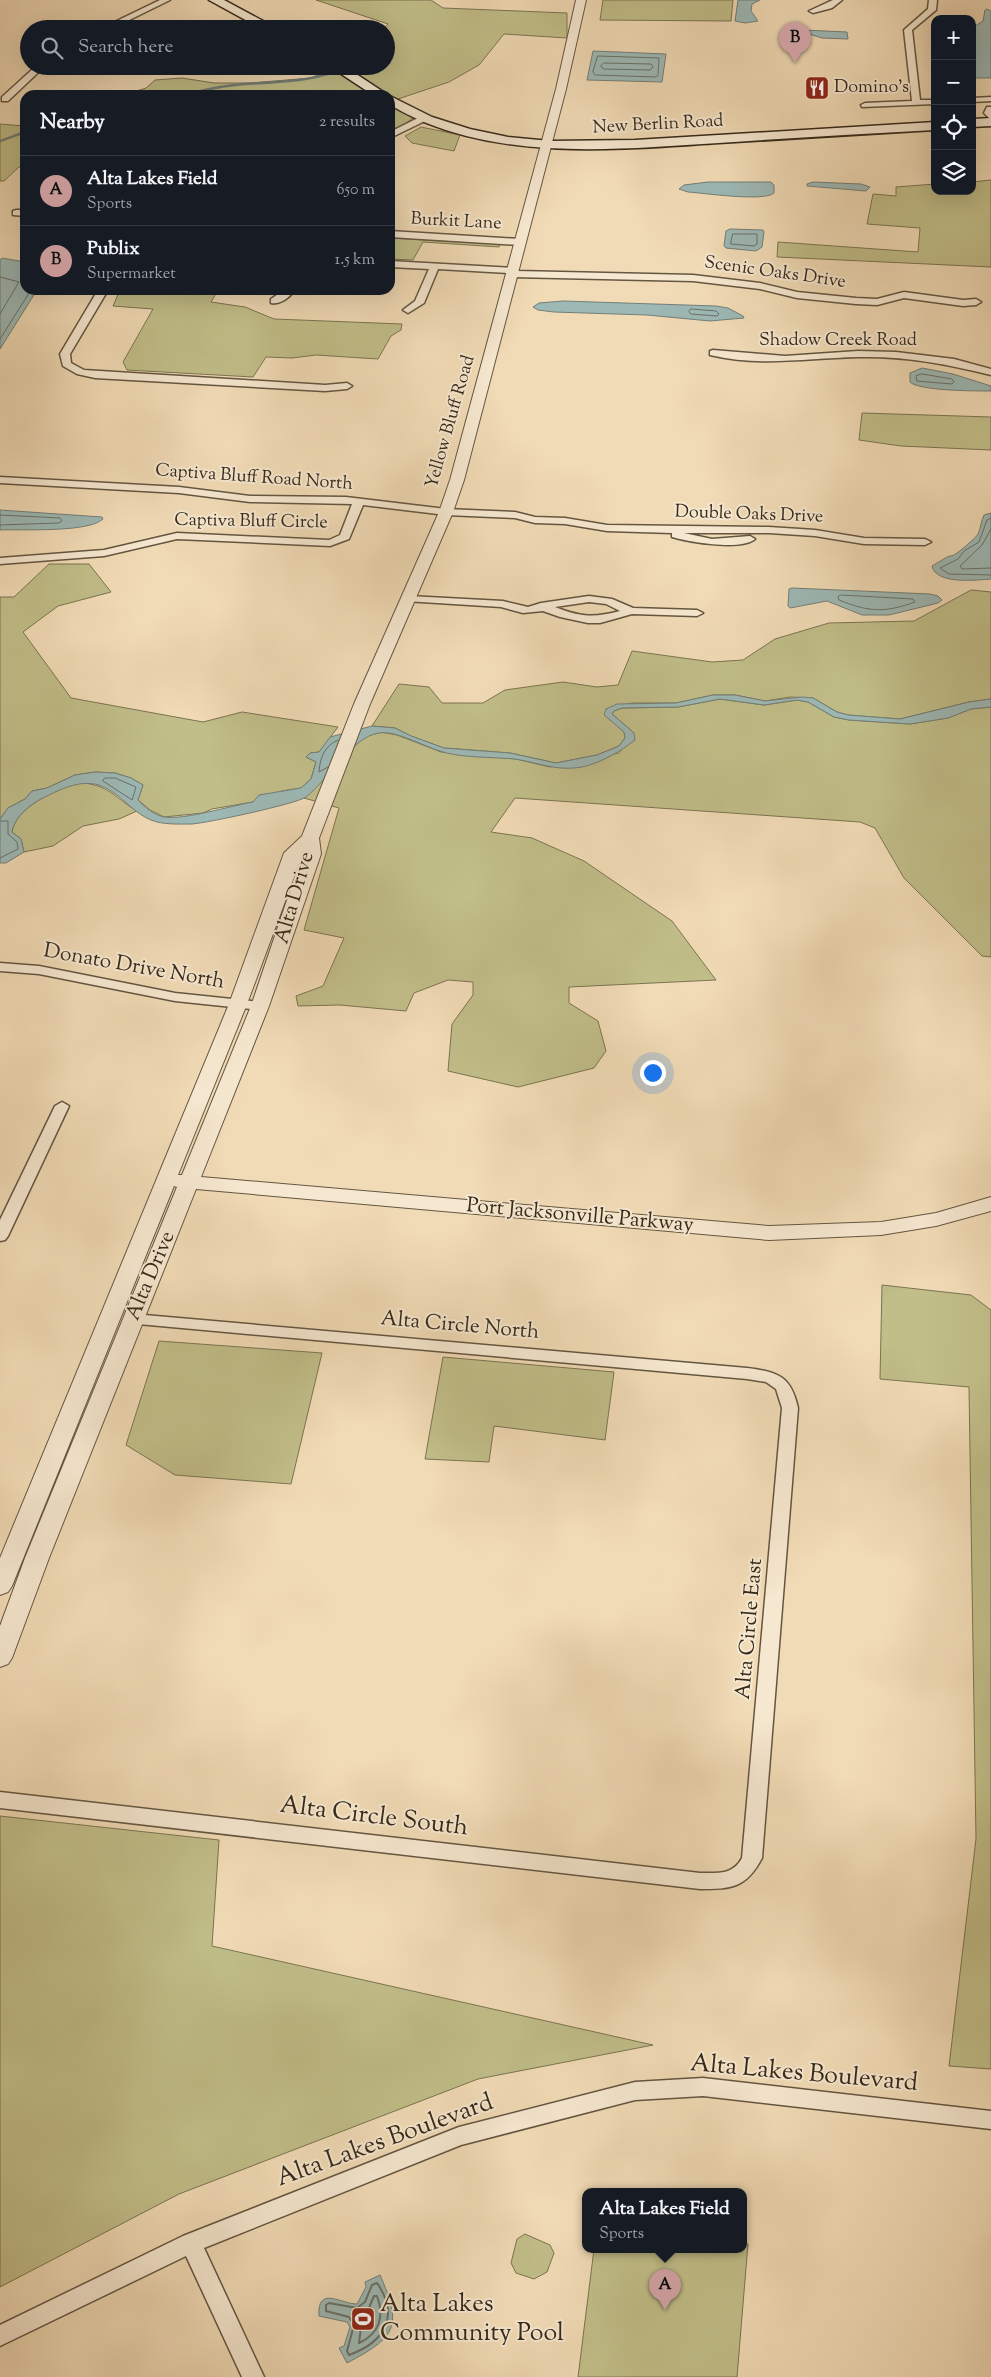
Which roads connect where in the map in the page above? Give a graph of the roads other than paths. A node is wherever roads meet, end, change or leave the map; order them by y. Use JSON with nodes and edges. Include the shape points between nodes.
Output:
{"nodes":[{"id":1,"x":166,"y":0,"type":"edge"},
{"id":2,"x":215,"y":0,"type":"edge"},
{"id":3,"x":581,"y":0,"type":"edge"},
{"id":4,"x":838,"y":0,"type":"edge"},
{"id":5,"x":933,"y":0,"type":"edge"},
{"id":6,"x":813,"y":11,"type":"dead end"},
{"id":7,"x":123,"y":20,"type":"edge"},
{"id":8,"x":254,"y":20,"type":"edge"},
{"id":9,"x":32,"y":75,"type":"edge"},
{"id":10,"x":350,"y":75,"type":"edge"},
{"id":11,"x":374,"y":90,"type":"edge"},
{"id":12,"x":5,"y":99,"type":"dead end"},
{"id":13,"x":987,"y":99,"type":"edge"},
{"id":14,"x":931,"y":102,"type":"edge"},
{"id":15,"x":395,"y":103,"type":"edge"},
{"id":16,"x":916,"y":103,"type":"junction"},
{"id":17,"x":865,"y":106,"type":"dead end"},
{"id":18,"x":991,"y":112,"type":"edge"},
{"id":19,"x":424,"y":118,"type":"junction"},
{"id":20,"x":991,"y":122,"type":"edge"},
{"id":21,"x":976,"y":124,"type":"edge"},
{"id":22,"x":931,"y":126,"type":"edge"},
{"id":23,"x":395,"y":132,"type":"edge"},
{"id":24,"x":546,"y":144,"type":"junction"},
{"id":25,"x":395,"y":234,"type":"edge"},
{"id":26,"x":520,"y":242,"type":"junction"},
{"id":27,"x":395,"y":264,"type":"edge"},
{"id":28,"x":434,"y":267,"type":"junction"},
{"id":29,"x":513,"y":271,"type":"junction"},
{"id":30,"x":100,"y":295,"type":"edge"},
{"id":31,"x":285,"y":295,"type":"edge"},
{"id":32,"x":274,"y":301,"type":"dead end"},
{"id":33,"x":976,"y":302,"type":"dead end"},
{"id":34,"x":408,"y":310,"type":"dead end"},
{"id":35,"x":713,"y":353,"type":"dead end"},
{"id":36,"x":991,"y":372,"type":"edge"},
{"id":37,"x":347,"y":386,"type":"dead end"},
{"id":38,"x":0,"y":480,"type":"edge"},
{"id":39,"x":358,"y":503,"type":"junction"},
{"id":40,"x":447,"y":508,"type":"junction"},
{"id":41,"x":924,"y":542,"type":"dead end"},
{"id":42,"x":0,"y":560,"type":"edge"},
{"id":43,"x":411,"y":594,"type":"junction"},
{"id":44,"x":543,"y":607,"type":"junction"},
{"id":45,"x":631,"y":611,"type":"junction"},
{"id":46,"x":697,"y":613,"type":"dead end"},
{"id":47,"x":310,"y":838,"type":"junction"},
{"id":48,"x":0,"y":968,"type":"edge"},
{"id":49,"x":238,"y":1004,"type":"junction"},
{"id":50,"x":260,"y":1006,"type":"junction"},
{"id":51,"x":62,"y":1106,"type":"dead end"},
{"id":52,"x":168,"y":1180,"type":"junction"},
{"id":53,"x":190,"y":1182,"type":"junction"},
{"id":54,"x":991,"y":1204,"type":"edge"},
{"id":55,"x":0,"y":1236,"type":"edge"},
{"id":56,"x":134,"y":1319,"type":"junction"},
{"id":57,"x":781,"y":1384,"type":"joint"},
{"id":58,"x":0,"y":1586,"type":"edge"},
{"id":59,"x":0,"y":1658,"type":"edge"},
{"id":60,"x":0,"y":1800,"type":"edge"},
{"id":61,"x":740,"y":1876,"type":"joint"},
{"id":62,"x":991,"y":2120,"type":"edge"},
{"id":63,"x":191,"y":2243,"type":"junction"},
{"id":64,"x":0,"y":2336,"type":"edge"},
{"id":65,"x":253,"y":2377,"type":"edge"}],
"edges":[{"from":1,"to":7,"type":"street"},
{"from":2,"to":8,"type":"main road"},
{"from":3,"to":24,"type":"street","name":"Yellow Bluff Road"},
{"from":4,"to":6,"type":"street"},
{"from":5,"to":16,"type":"street","via":[[932,10],[908,30]]},
{"from":9,"to":12,"type":"street"},
{"from":10,"to":11,"type":"main road"},
{"from":13,"to":18,"type":"street"},
{"from":14,"to":16,"type":"street"},
{"from":15,"to":19,"type":"main road","name":"New Berlin Road"},
{"from":16,"to":17,"type":"street"},
{"from":19,"to":23,"type":"street"},
{"from":19,"to":24,"type":"main road","name":"New Berlin Road","via":[[479,135]]},
{"from":20,"to":21,"type":"main road"},
{"from":22,"to":24,"type":"main road","name":"New Berlin Road","via":[[632,144]]},
{"from":24,"to":26,"type":"street","name":"Yellow Bluff Road"},
{"from":25,"to":26,"type":"street","name":"Burkit Lane"},
{"from":26,"to":29,"type":"street","name":"Yellow Bluff Road"},
{"from":27,"to":28,"type":"street","name":"Scenic Oaks Drive"},
{"from":28,"to":29,"type":"street","name":"Scenic Oaks Drive"},
{"from":28,"to":34,"type":"street","via":[[419,303]]},
{"from":29,"to":33,"type":"street","name":"Scenic Oaks Drive","via":[[554,276],[693,278],[856,301],[876,302],[904,295]]},
{"from":29,"to":40,"type":"street","name":"Yellow Bluff Road","via":[[475,418]]},
{"from":30,"to":37,"type":"street","via":[[65,354],[66,364],[81,372],[104,376]]},
{"from":31,"to":32,"type":"street"},
{"from":35,"to":36,"type":"street","name":"Shadow Creek Road","via":[[743,358],[786,359],[859,354],[911,356]]},
{"from":38,"to":39,"type":"street","name":"Captiva Bluff Road North","via":[[179,490],[250,499],[314,498]]},
{"from":39,"to":40,"type":"street","name":"Captiva Bluff Road North"},
{"from":39,"to":42,"type":"street","name":"Captiva Bluff Circle","via":[[344,537],[330,543],[177,536],[104,553]]},
{"from":40,"to":41,"type":"street","name":"Double Oaks Drive","via":[[573,522],[626,534],[677,535],[712,542],[783,537],[856,547]]},
{"from":40,"to":43,"type":"street","name":"Yellow Bluff Road"},
{"from":43,"to":44,"type":"street","via":[[503,604],[512,609]]},
{"from":43,"to":47,"type":"street","name":"Yellow Bluff Road","via":[[362,704]]},
{"from":44,"to":45,"type":"street","via":[[589,599],[608,601]]},
{"from":44,"to":45,"type":"street","via":[[588,620]]},
{"from":45,"to":46,"type":"street"},
{"from":47,"to":49,"type":"street","name":"Alta Drive","via":[[293,853]]},
{"from":47,"to":50,"type":"street","name":"Alta Drive","via":[[312,854]]},
{"from":48,"to":49,"type":"street","name":"Donato Drive North","via":[[39,970],[135,991]]},
{"from":49,"to":50,"type":"street","name":"Donato Drive North"},
{"from":49,"to":52,"type":"street","name":"Alta Drive"},
{"from":50,"to":53,"type":"street","name":"Alta Drive"},
{"from":51,"to":55,"type":"street"},
{"from":52,"to":53,"type":"street","name":"Port Jacksonville Parkway"},
{"from":52,"to":58,"type":"street","name":"Alta Drive"},
{"from":53,"to":54,"type":"street","name":"Port Jacksonville Parkway","via":[[768,1233],[830,1233],[908,1226]]},
{"from":53,"to":56,"type":"street","name":"Alta Drive"},
{"from":56,"to":57,"type":"street","name":"Alta Circle North","via":[[725,1372],[768,1378]]},
{"from":56,"to":59,"type":"street","name":"Alta Drive","via":[[36,1558]]},
{"from":57,"to":61,"type":"street","name":"Alta Circle East","via":[[788,1395],[790,1408],[761,1768],[752,1858]]},
{"from":60,"to":61,"type":"street","name":"Alta Circle South","via":[[700,1881],[730,1881]]},
{"from":62,"to":63,"type":"street","name":"Alta Lakes Boulevard","via":[[703,2087],[635,2090],[464,2134]]},
{"from":63,"to":64,"type":"street","name":"Alta Lakes Boulevard"},
{"from":63,"to":65,"type":"street"}]}
